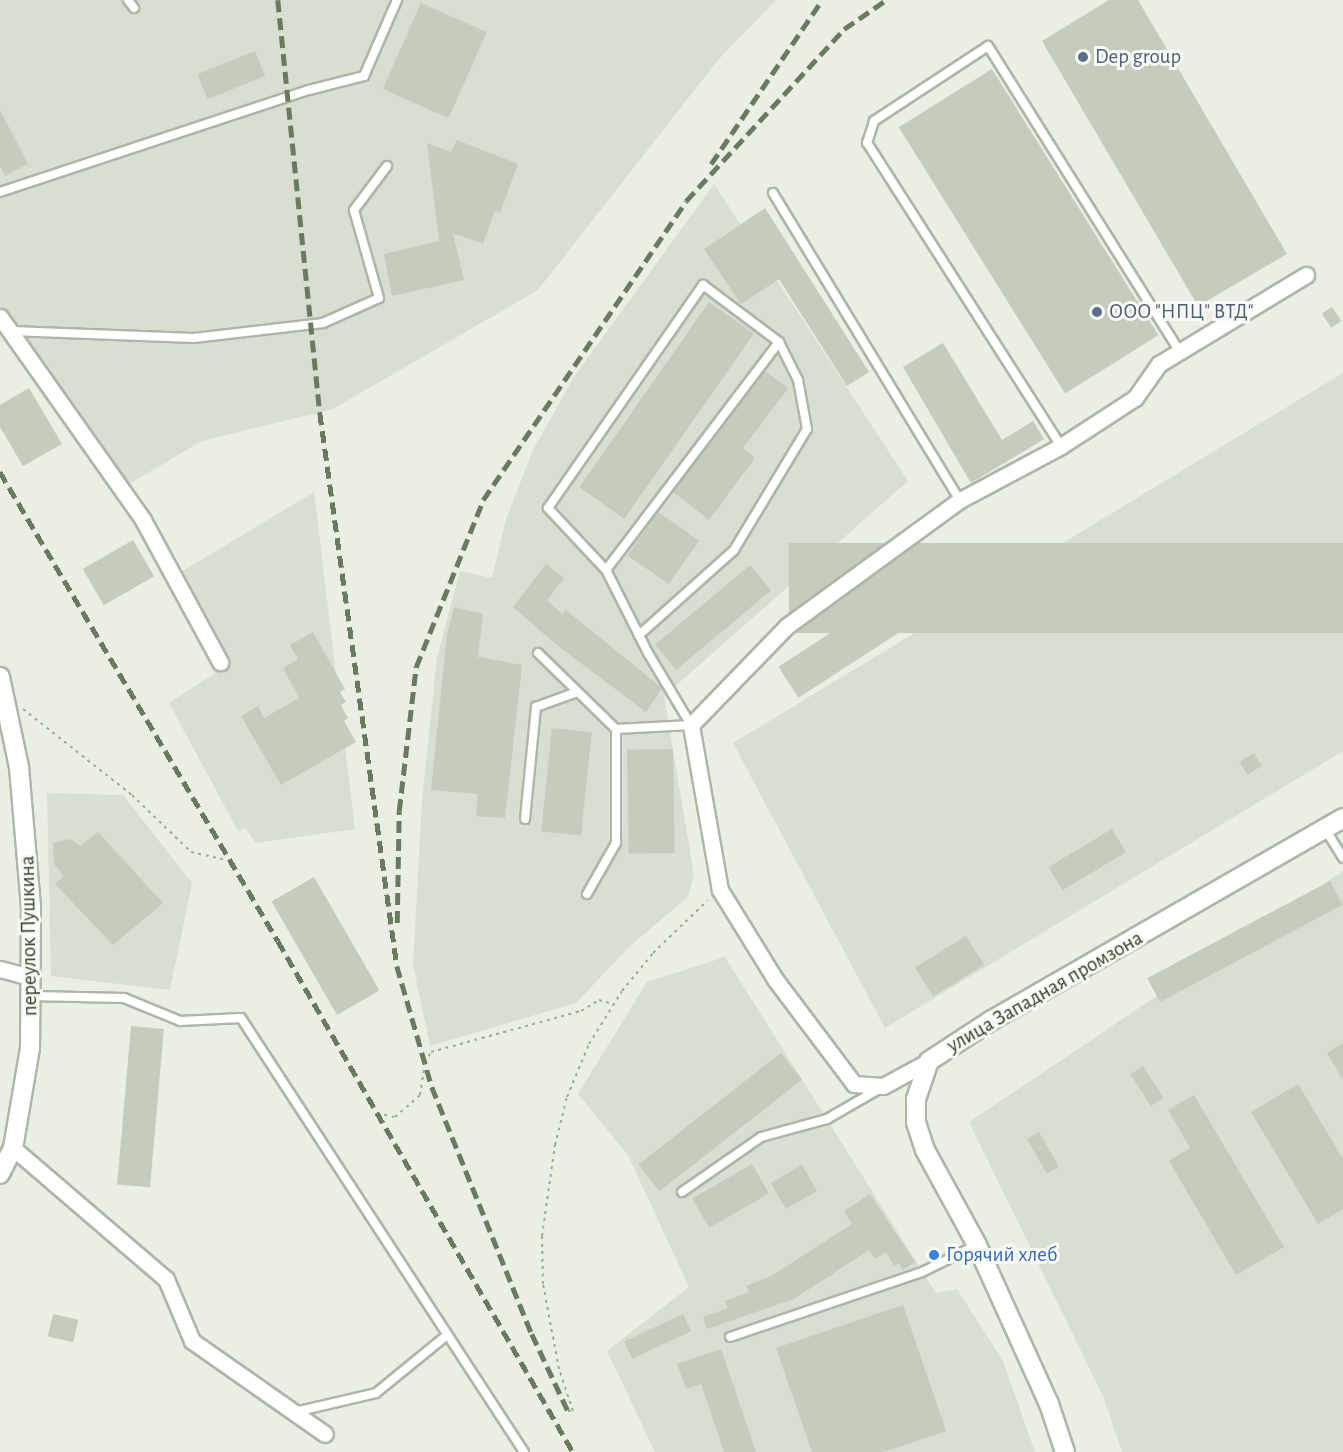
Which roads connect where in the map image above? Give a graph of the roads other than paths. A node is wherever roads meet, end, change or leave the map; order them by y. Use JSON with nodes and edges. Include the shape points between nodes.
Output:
{"nodes":[{"id":1,"x":128,"y":0,"type":"edge"},
{"id":2,"x":397,"y":0,"type":"edge"},
{"id":3,"x":134,"y":8,"type":"dead end"},
{"id":4,"x":387,"y":166,"type":"dead end"},
{"id":5,"x":0,"y":192,"type":"edge"},
{"id":6,"x":773,"y":193,"type":"dead end"},
{"id":7,"x":1306,"y":274,"type":"dead end"},
{"id":8,"x":0,"y":317,"type":"edge"},
{"id":9,"x":9,"y":331,"type":"junction"},
{"id":10,"x":779,"y":342,"type":"junction"},
{"id":11,"x":1180,"y":352,"type":"junction"},
{"id":12,"x":1061,"y":446,"type":"junction"},
{"id":13,"x":960,"y":500,"type":"junction"},
{"id":14,"x":606,"y":570,"type":"junction"},
{"id":15,"x":639,"y":635,"type":"junction"},
{"id":16,"x":538,"y":653,"type":"dead end"},
{"id":17,"x":220,"y":662,"type":"dead end"},
{"id":18,"x":0,"y":676,"type":"edge"},
{"id":19,"x":578,"y":692,"type":"junction"},
{"id":20,"x":692,"y":725,"type":"junction"},
{"id":21,"x":616,"y":729,"type":"junction"},
{"id":22,"x":1343,"y":818,"type":"edge"},
{"id":23,"x":525,"y":819,"type":"dead end"},
{"id":24,"x":1325,"y":829,"type":"junction"},
{"id":25,"x":1343,"y":858,"type":"edge"},
{"id":26,"x":587,"y":894,"type":"dead end"},
{"id":27,"x":0,"y":969,"type":"edge"},
{"id":28,"x":30,"y":976,"type":"junction"},
{"id":29,"x":30,"y":996,"type":"junction"},
{"id":30,"x":929,"y":1061,"type":"junction"},
{"id":31,"x":883,"y":1086,"type":"junction"},
{"id":32,"x":13,"y":1148,"type":"junction"},
{"id":33,"x":0,"y":1174,"type":"edge"},
{"id":34,"x":682,"y":1192,"type":"dead end"},
{"id":35,"x":977,"y":1245,"type":"junction"},
{"id":36,"x":447,"y":1335,"type":"junction"},
{"id":37,"x":730,"y":1337,"type":"dead end"},
{"id":38,"x":294,"y":1412,"type":"junction"},
{"id":39,"x":325,"y":1434,"type":"dead end"},
{"id":40,"x":524,"y":1452,"type":"edge"},
{"id":41,"x":1065,"y":1452,"type":"edge"}],
"edges":[{"from":1,"to":3,"type":"lane"},
{"from":2,"to":5,"type":"lane","via":[[364,76],[309,90]]},
{"from":4,"to":9,"type":"lane","via":[[354,210],[379,298],[323,323],[194,338]]},
{"from":6,"to":13,"type":"lane"},
{"from":7,"to":11,"type":"street"},
{"from":8,"to":9,"type":"street"},
{"from":9,"to":17,"type":"street","via":[[143,520]]},
{"from":10,"to":14,"type":"lane"},
{"from":10,"to":14,"type":"lane","via":[[703,285],[548,508]]},
{"from":10,"to":15,"type":"lane","via":[[798,380],[807,429],[734,550]]},
{"from":11,"to":12,"type":"street","via":[[1159,364],[1135,398]]},
{"from":11,"to":12,"type":"lane","via":[[988,46],[874,121],[867,143]]},
{"from":12,"to":13,"type":"street"},
{"from":13,"to":20,"type":"street","via":[[787,626]]},
{"from":14,"to":15,"type":"lane"},
{"from":15,"to":20,"type":"lane"},
{"from":16,"to":19,"type":"lane"},
{"from":18,"to":28,"type":"street","name":"переулок Пушкина","via":[[27,828]]},
{"from":19,"to":21,"type":"lane"},
{"from":19,"to":23,"type":"lane","via":[[536,707]]},
{"from":20,"to":21,"type":"lane"},
{"from":20,"to":31,"type":"street","via":[[720,890],[775,978],[854,1084]]},
{"from":21,"to":26,"type":"lane","via":[[616,843]]},
{"from":22,"to":24,"type":"street","name":"улица Западная промзона"},
{"from":24,"to":25,"type":"lane"},
{"from":24,"to":30,"type":"street","name":"улица Западная промзона","via":[[992,1020]]},
{"from":27,"to":28,"type":"street"},
{"from":28,"to":29,"type":"street","name":"переулок Пушкина"},
{"from":29,"to":32,"type":"street","name":"переулок Пушкина","via":[[30,1048]]},
{"from":29,"to":36,"type":"lane","via":[[124,998],[180,1021],[241,1018]]},
{"from":30,"to":31,"type":"street"},
{"from":30,"to":35,"type":"street","name":"улица Западная промзона","via":[[916,1099],[916,1122],[925,1150]]},
{"from":31,"to":34,"type":"lane","via":[[826,1119],[761,1137]]},
{"from":32,"to":33,"type":"street","name":"переулок Пушкина"},
{"from":32,"to":38,"type":"street","via":[[166,1279],[192,1341]]},
{"from":35,"to":37,"type":"lane","via":[[922,1272]]},
{"from":35,"to":41,"type":"street","name":"улица Западная промзона","via":[[1049,1404]]},
{"from":36,"to":38,"type":"lane","via":[[376,1393]]},
{"from":36,"to":40,"type":"lane"},
{"from":38,"to":39,"type":"street"}]}
